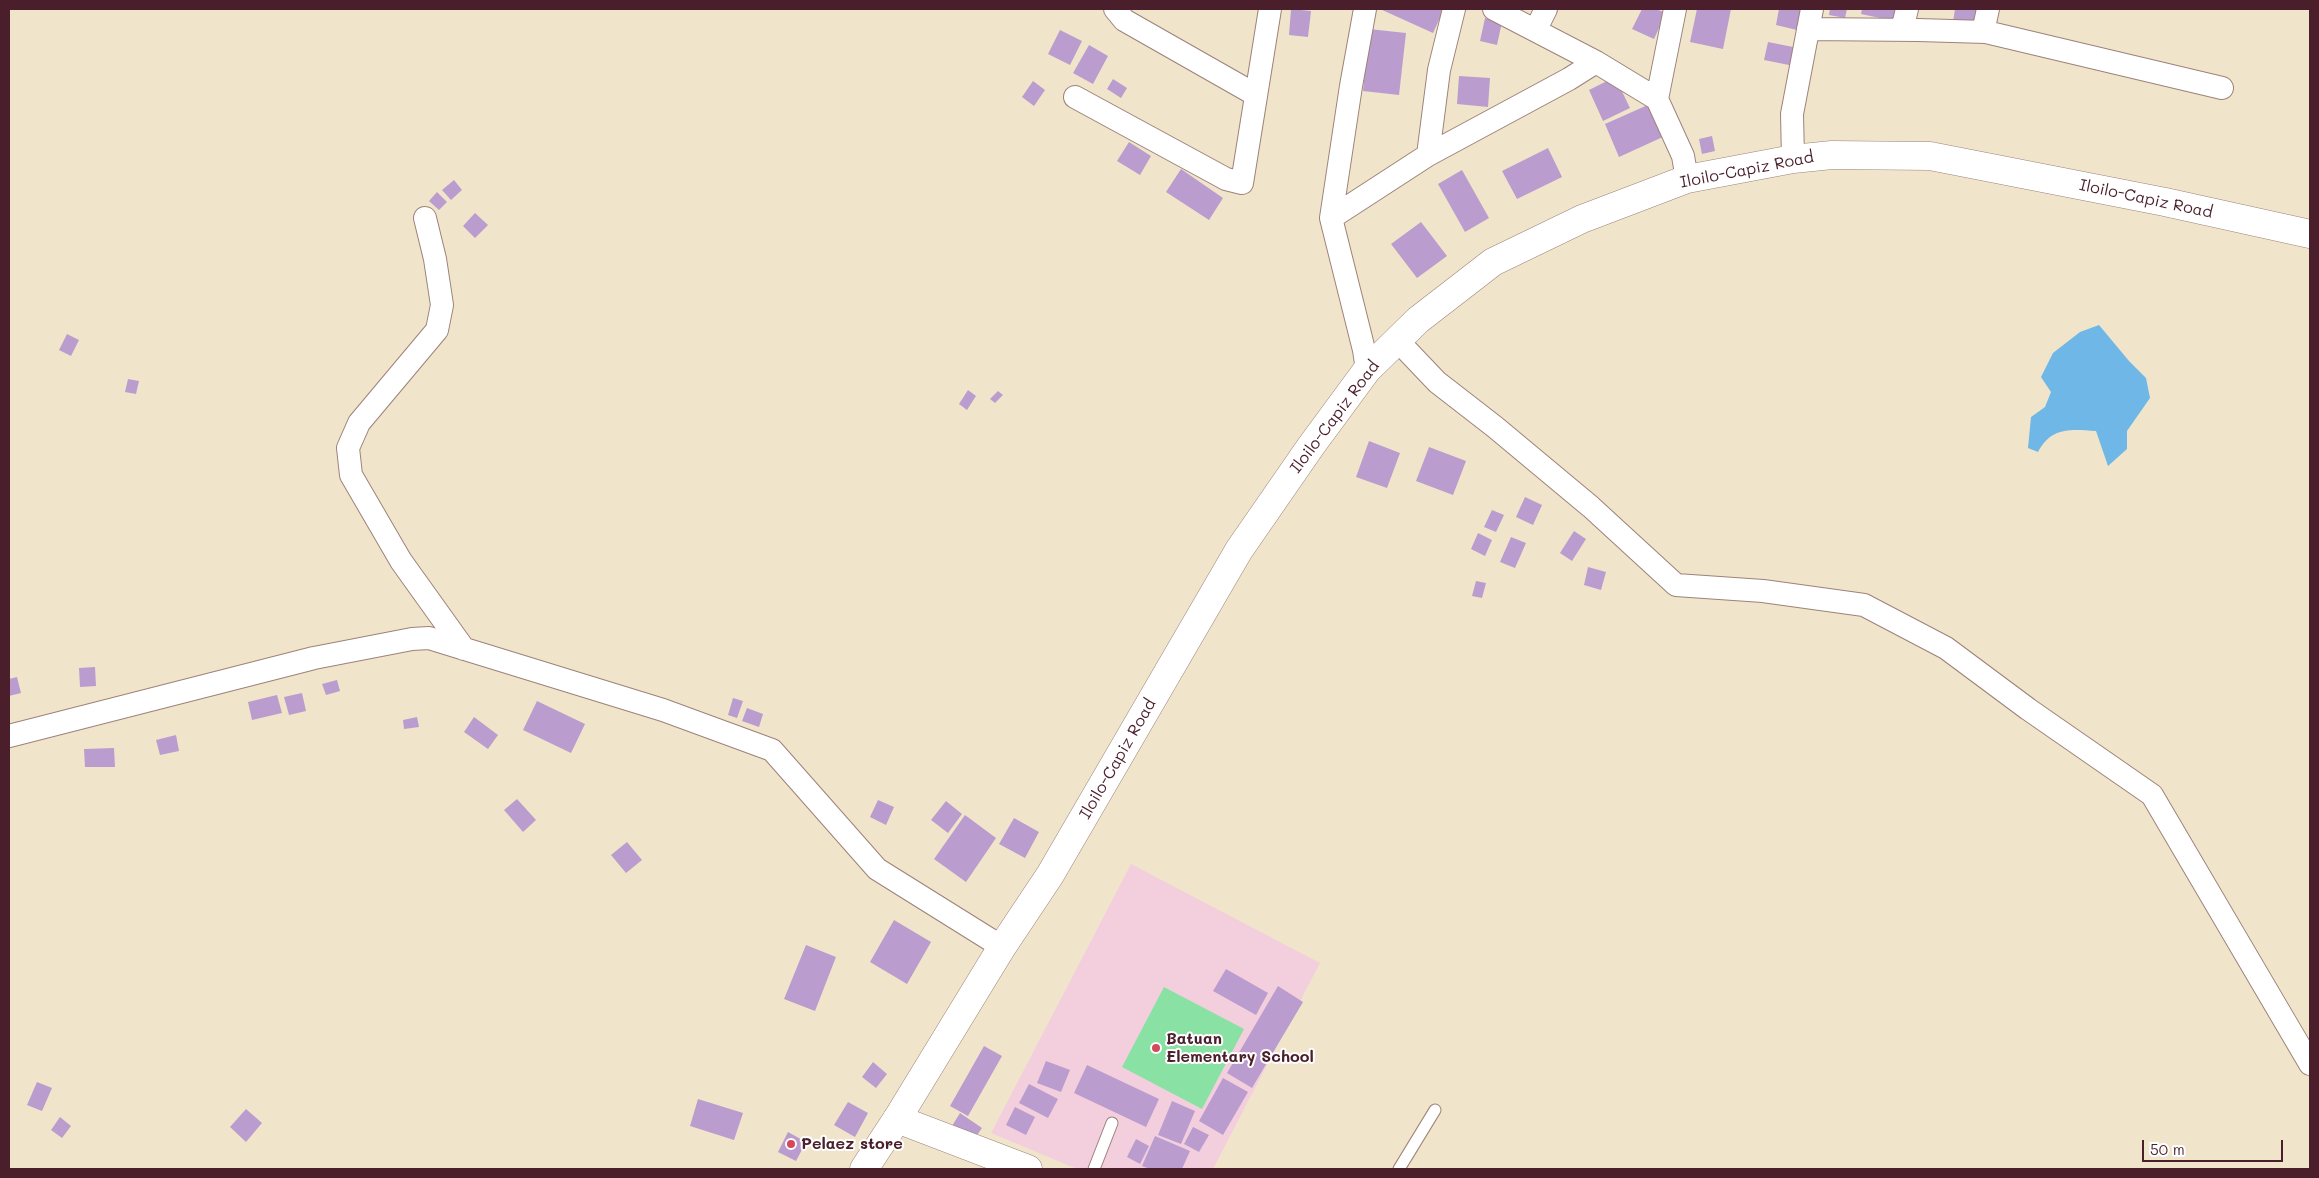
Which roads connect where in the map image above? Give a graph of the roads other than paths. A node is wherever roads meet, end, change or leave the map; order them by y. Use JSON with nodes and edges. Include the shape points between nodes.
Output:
{"nodes":[{"id":1,"x":1115,"y":9,"type":"edge"},
{"id":2,"x":1270,"y":9,"type":"edge"},
{"id":3,"x":1365,"y":9,"type":"edge"},
{"id":4,"x":1454,"y":9,"type":"edge"},
{"id":5,"x":1494,"y":9,"type":"edge"},
{"id":6,"x":1546,"y":9,"type":"edge"},
{"id":7,"x":1675,"y":9,"type":"edge"},
{"id":8,"x":1907,"y":9,"type":"edge"},
{"id":9,"x":1988,"y":9,"type":"edge"},
{"id":10,"x":1810,"y":19,"type":"edge"},
{"id":11,"x":1532,"y":28,"type":"junction"},
{"id":12,"x":1902,"y":30,"type":"junction"},
{"id":13,"x":1983,"y":32,"type":"junction"},
{"id":14,"x":1596,"y":62,"type":"junction"},
{"id":15,"x":2222,"y":88,"type":"dead end"},
{"id":16,"x":1256,"y":95,"type":"junction"},
{"id":17,"x":1075,"y":97,"type":"dead end"},
{"id":18,"x":1657,"y":99,"type":"junction"},
{"id":19,"x":1428,"y":156,"type":"junction"},
{"id":20,"x":1793,"y":159,"type":"junction"},
{"id":21,"x":1687,"y":179,"type":"junction"},
{"id":22,"x":425,"y":218,"type":"dead end"},
{"id":23,"x":1331,"y":218,"type":"junction"},
{"id":24,"x":2310,"y":234,"type":"edge"},
{"id":25,"x":1398,"y":342,"type":"junction"},
{"id":26,"x":1367,"y":370,"type":"junction"},
{"id":27,"x":464,"y":649,"type":"junction"},
{"id":28,"x":9,"y":736,"type":"edge"},
{"id":29,"x":1002,"y":947,"type":"junction"},
{"id":30,"x":2310,"y":1064,"type":"edge"},
{"id":31,"x":1435,"y":1110,"type":"dead end"},
{"id":32,"x":897,"y":1119,"type":"junction"},
{"id":33,"x":1112,"y":1123,"type":"dead end"},
{"id":34,"x":864,"y":1169,"type":"edge"},
{"id":35,"x":1028,"y":1169,"type":"edge"},
{"id":36,"x":1094,"y":1169,"type":"edge"},
{"id":37,"x":1399,"y":1169,"type":"edge"}],
"edges":[{"from":1,"to":16,"type":"street","via":[[1124,20]]},
{"from":2,"to":16,"type":"street"},
{"from":3,"to":23,"type":"street"},
{"from":4,"to":19,"type":"street","via":[[1439,70]]},
{"from":5,"to":11,"type":"street"},
{"from":6,"to":11,"type":"street"},
{"from":7,"to":18,"type":"street"},
{"from":8,"to":12,"type":"street"},
{"from":9,"to":13,"type":"street"},
{"from":10,"to":12,"type":"street"},
{"from":10,"to":20,"type":"street","via":[[1792,114]]},
{"from":11,"to":14,"type":"street"},
{"from":12,"to":13,"type":"street"},
{"from":13,"to":15,"type":"street"},
{"from":14,"to":18,"type":"street"},
{"from":14,"to":19,"type":"street"},
{"from":16,"to":17,"type":"street","via":[[1242,183],[1226,179]]},
{"from":18,"to":21,"type":"street","via":[[1683,156]]},
{"from":19,"to":23,"type":"street"},
{"from":20,"to":21,"type":"main road","name":"Iloilo-Capiz Road"},
{"from":20,"to":24,"type":"main road","name":"Iloilo-Capiz Road","via":[[1832,155],[1930,156]]},
{"from":21,"to":25,"type":"main road","name":"Iloilo-Capiz Road","via":[[1582,218],[1493,262],[1418,320]]},
{"from":22,"to":27,"type":"street","via":[[442,305],[437,330],[359,423],[348,448],[351,475],[401,561]]},
{"from":23,"to":26,"type":"street"},
{"from":25,"to":26,"type":"main road","name":"Iloilo-Capiz Road"},
{"from":25,"to":30,"type":"street","via":[[1437,382],[1591,508],[1676,585],[1762,591],[1864,605],[1946,648],[2152,795]]},
{"from":26,"to":29,"type":"main road","name":"Iloilo-Capiz Road","via":[[1239,550],[1083,819]]},
{"from":27,"to":28,"type":"street","via":[[429,638],[379,645],[314,658]]},
{"from":27,"to":29,"type":"street","via":[[663,710],[772,750],[877,869]]},
{"from":29,"to":32,"type":"main road","name":"Iloilo-Capiz Road"},
{"from":31,"to":37,"type":"lane"},
{"from":32,"to":34,"type":"main road","name":"Iloilo-Capiz Road"},
{"from":32,"to":35,"type":"main road"},
{"from":33,"to":36,"type":"lane"}]}
